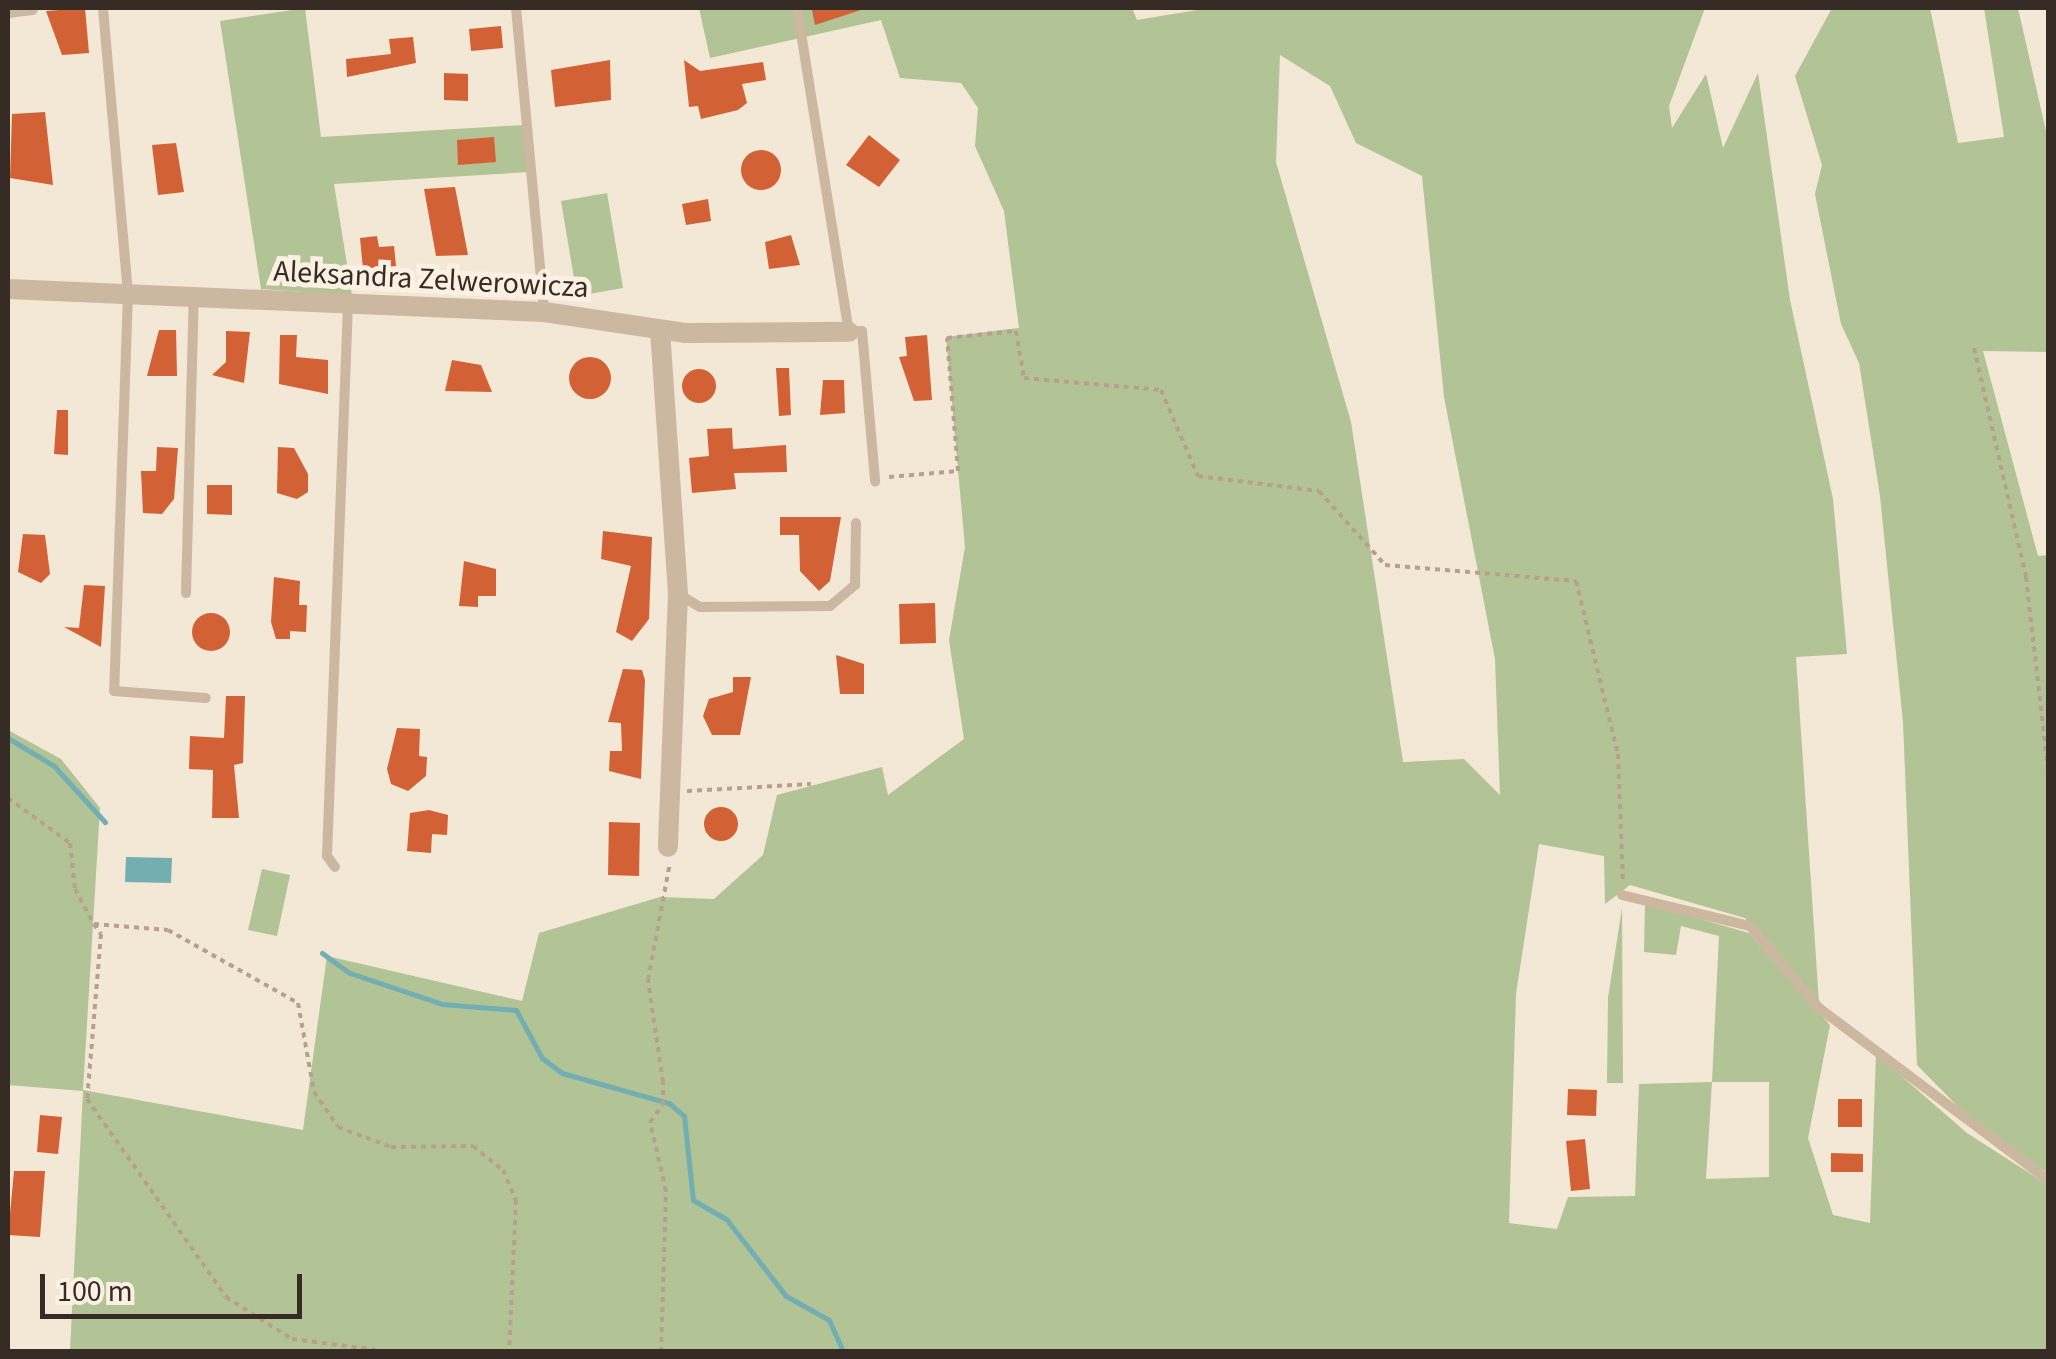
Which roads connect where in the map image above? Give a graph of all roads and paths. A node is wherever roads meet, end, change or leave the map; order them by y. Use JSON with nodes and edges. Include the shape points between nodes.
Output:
{"nodes":[{"id":1,"x":103,"y":8,"type":"edge"},
{"id":2,"x":516,"y":8,"type":"edge"},
{"id":3,"x":796,"y":8,"type":"edge"},
{"id":4,"x":32,"y":10,"type":"dead end"},
{"id":5,"x":8,"y":13,"type":"edge"},
{"id":6,"x":8,"y":289,"type":"edge"},
{"id":7,"x":128,"y":294,"type":"junction"},
{"id":8,"x":194,"y":297,"type":"junction"},
{"id":9,"x":348,"y":304,"type":"junction"},
{"id":10,"x":544,"y":312,"type":"junction"},
{"id":11,"x":660,"y":330,"type":"junction"},
{"id":12,"x":850,"y":332,"type":"junction"},
{"id":13,"x":1974,"y":348,"type":"dead end"},
{"id":14,"x":875,"y":481,"type":"joint"},
{"id":15,"x":856,"y":523,"type":"dead end"},
{"id":16,"x":186,"y":593,"type":"dead end"},
{"id":17,"x":678,"y":594,"type":"junction"},
{"id":18,"x":206,"y":698,"type":"dead end"},
{"id":19,"x":2048,"y":770,"type":"edge"},
{"id":20,"x":811,"y":784,"type":"dead end"},
{"id":21,"x":669,"y":790,"type":"junction"},
{"id":22,"x":8,"y":798,"type":"edge"},
{"id":23,"x":668,"y":848,"type":"joint"},
{"id":24,"x":335,"y":866,"type":"dead end"},
{"id":25,"x":1622,"y":896,"type":"joint"},
{"id":26,"x":94,"y":924,"type":"junction"},
{"id":27,"x":2048,"y":1180,"type":"edge"},
{"id":28,"x":392,"y":1352,"type":"edge"},
{"id":29,"x":510,"y":1352,"type":"edge"},
{"id":30,"x":660,"y":1352,"type":"edge"}],
"edges":[{"from":1,"to":7,"type":"lane"},
{"from":2,"to":10,"type":"lane"},
{"from":3,"to":12,"type":"lane"},
{"from":4,"to":5,"type":"lane"},
{"from":6,"to":7,"type":"street","name":"Aleksandra Zelwerowicza"},
{"from":7,"to":8,"type":"street","name":"Aleksandra Zelwerowicza"},
{"from":7,"to":18,"type":"lane","via":[[114,691]]},
{"from":8,"to":9,"type":"street","name":"Aleksandra Zelwerowicza"},
{"from":8,"to":16,"type":"lane"},
{"from":9,"to":10,"type":"street","name":"Aleksandra Zelwerowicza"},
{"from":9,"to":24,"type":"lane","via":[[327,856]]},
{"from":10,"to":11,"type":"street","name":"Aleksandra Zelwerowicza"},
{"from":11,"to":12,"type":"street","name":"Aleksandra Zelwerowicza"},
{"from":11,"to":17,"type":"street"},
{"from":12,"to":14,"type":"lane","via":[[862,331]]},
{"from":13,"to":19,"type":"path","via":[[2026,578]]},
{"from":14,"to":25,"type":"path","via":[[958,471],[946,338],[1016,330],[1024,378],[1162,390],[1198,476],[1319,491],[1385,564],[1576,581],[1618,754]]},
{"from":15,"to":17,"type":"lane","via":[[855,585],[830,606],[700,607]]},
{"from":17,"to":21,"type":"street"},
{"from":20,"to":21,"type":"path"},
{"from":21,"to":23,"type":"street"},
{"from":22,"to":26,"type":"path","via":[[70,843],[75,888]]},
{"from":23,"to":30,"type":"path","via":[[671,878],[648,980],[664,1105],[650,1122],[666,1191]]},
{"from":25,"to":27,"type":"lane","via":[[1750,926],[1820,1008]]},
{"from":26,"to":28,"type":"path","via":[[102,934],[87,1099],[226,1297],[292,1340]]},
{"from":26,"to":29,"type":"path","via":[[168,930],[298,1003],[314,1092],[338,1128],[391,1147],[473,1146],[503,1170],[516,1200]]}]}
